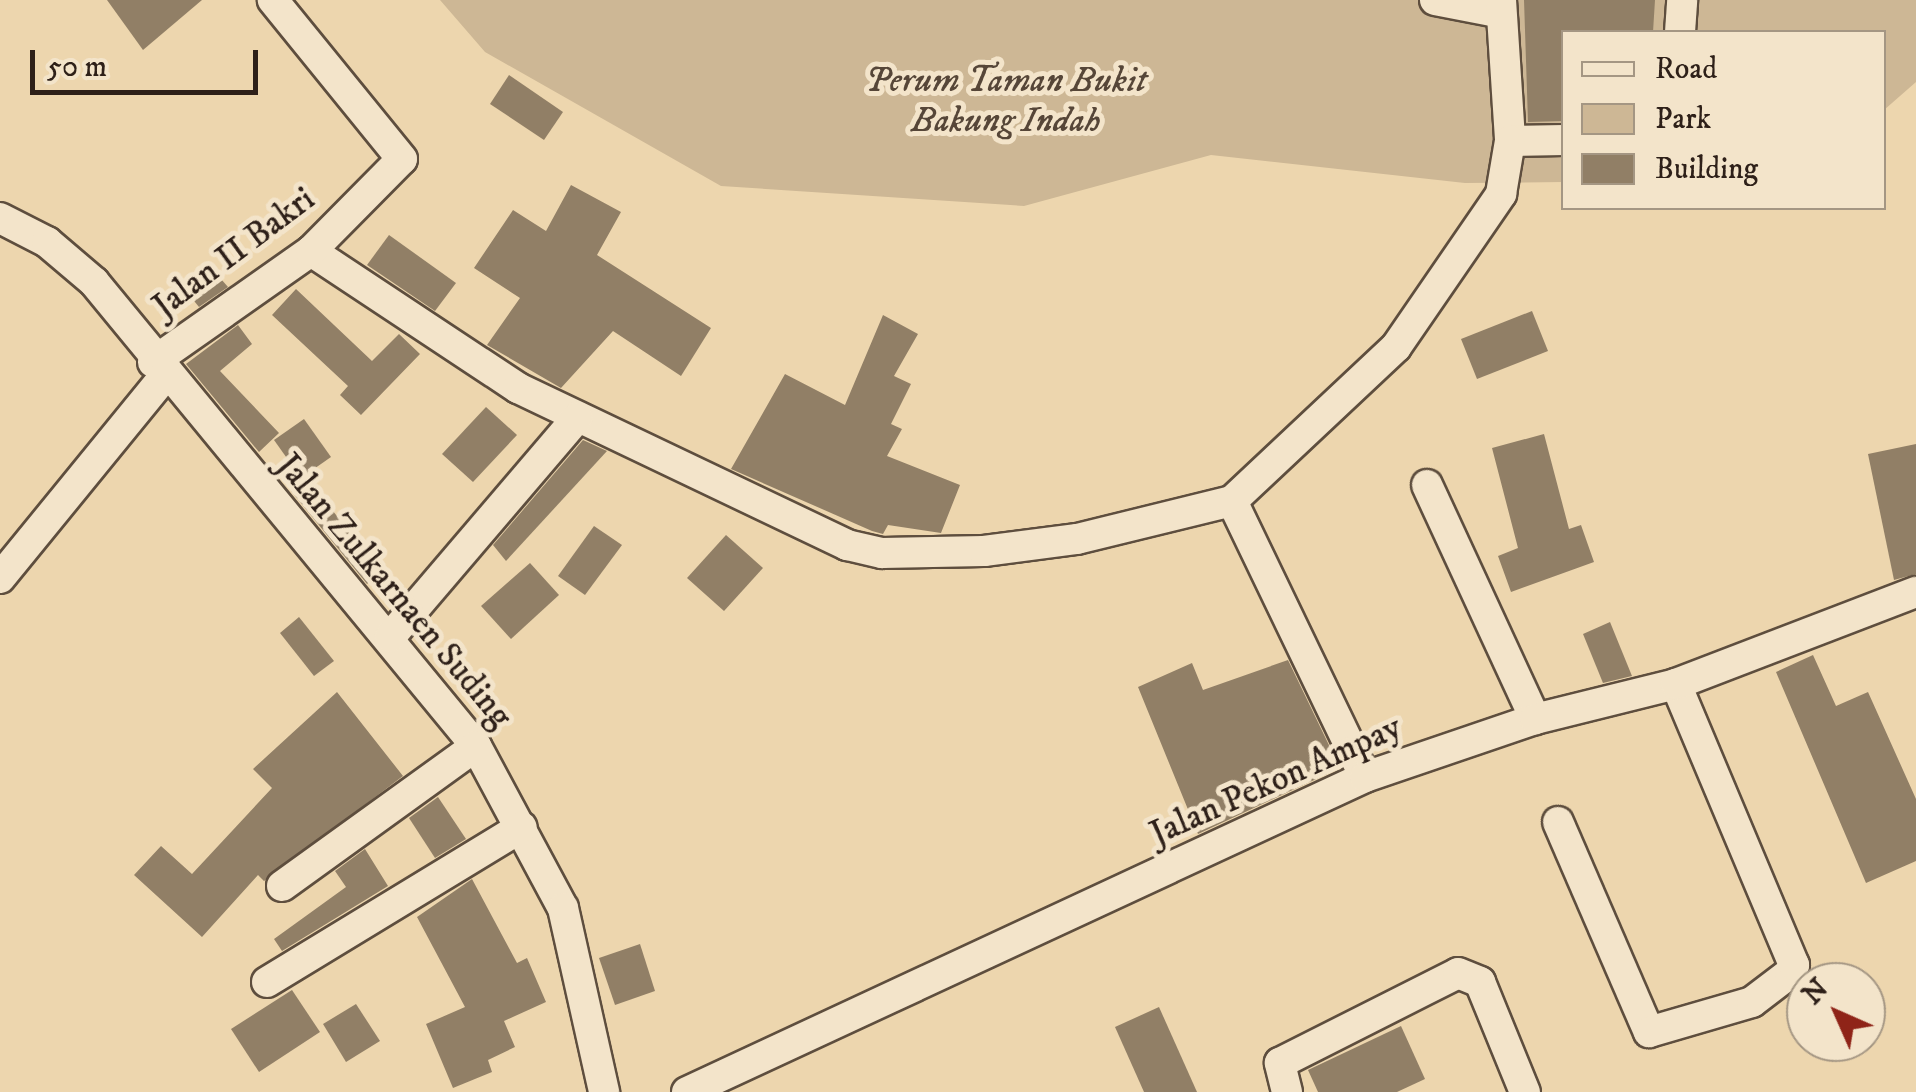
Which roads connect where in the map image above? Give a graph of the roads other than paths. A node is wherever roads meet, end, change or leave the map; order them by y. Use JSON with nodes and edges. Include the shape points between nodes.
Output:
{"nodes":[{"id":1,"x":272,"y":0,"type":"edge"},
{"id":2,"x":1435,"y":0,"type":"edge"},
{"id":3,"x":1682,"y":0,"type":"edge"},
{"id":4,"x":1501,"y":7,"type":"edge"},
{"id":5,"x":1680,"y":30,"type":"edge"},
{"id":6,"x":1561,"y":140,"type":"edge"},
{"id":7,"x":1510,"y":142,"type":"junction"},
{"id":8,"x":0,"y":218,"type":"edge"},
{"id":9,"x":310,"y":251,"type":"junction"},
{"id":10,"x":159,"y":369,"type":"junction"},
{"id":11,"x":578,"y":417,"type":"junction"},
{"id":12,"x":1427,"y":485,"type":"dead end"},
{"id":13,"x":1232,"y":501,"type":"junction"},
{"id":14,"x":0,"y":578,"type":"edge"},
{"id":15,"x":1916,"y":592,"type":"edge"},
{"id":16,"x":390,"y":637,"type":"junction"},
{"id":17,"x":1676,"y":684,"type":"junction"},
{"id":18,"x":1535,"y":719,"type":"junction"},
{"id":19,"x":476,"y":746,"type":"junction"},
{"id":20,"x":1366,"y":777,"type":"junction"},
{"id":21,"x":1558,"y":822,"type":"dead end"},
{"id":22,"x":522,"y":827,"type":"junction"},
{"id":23,"x":282,"y":886,"type":"dead end"},
{"id":24,"x":267,"y":982,"type":"dead end"},
{"id":25,"x":604,"y":1092,"type":"edge"},
{"id":26,"x":687,"y":1092,"type":"edge"},
{"id":27,"x":1286,"y":1092,"type":"edge"},
{"id":28,"x":1525,"y":1092,"type":"edge"}],
"edges":[{"from":1,"to":9,"type":"street","name":"Jalan II Bakri","via":[[402,160]]},
{"from":2,"to":4,"type":"street"},
{"from":3,"to":5,"type":"street"},
{"from":4,"to":7,"type":"street"},
{"from":6,"to":7,"type":"street"},
{"from":7,"to":13,"type":"street","via":[[1502,194],[1396,347]]},
{"from":8,"to":10,"type":"street","name":"Jalan Zulkarnaen Suding","via":[[47,242],[94,282]]},
{"from":9,"to":10,"type":"street","name":"Jalan II Bakri"},
{"from":9,"to":11,"type":"street","via":[[518,388]]},
{"from":10,"to":14,"type":"street","name":"Jalan II Bakri"},
{"from":10,"to":16,"type":"street","name":"Jalan Zulkarnaen Suding"},
{"from":11,"to":13,"type":"street","via":[[847,545],[882,552],[1077,539]]},
{"from":11,"to":16,"type":"street"},
{"from":12,"to":18,"type":"street"},
{"from":13,"to":20,"type":"street"},
{"from":15,"to":17,"type":"street","name":"Jalan Pekon Ampay"},
{"from":16,"to":19,"type":"street","name":"Jalan Zulkarnaen Suding"},
{"from":17,"to":18,"type":"street","name":"Jalan Pekon Ampay"},
{"from":17,"to":21,"type":"street","via":[[1794,965],[1790,973],[1752,1002],[1649,1032]]},
{"from":18,"to":20,"type":"street","name":"Jalan Pekon Ampay"},
{"from":19,"to":22,"type":"street","name":"Jalan Zulkarnaen Suding"},
{"from":19,"to":23,"type":"street"},
{"from":20,"to":26,"type":"street","name":"Jalan Pekon Ampay"},
{"from":22,"to":24,"type":"street"},
{"from":22,"to":25,"type":"street","name":"Jalan Zulkarnaen Suding","via":[[563,908]]},
{"from":27,"to":28,"type":"street","via":[[1280,1063],[1286,1058],[1458,973],[1480,982]]}]}
